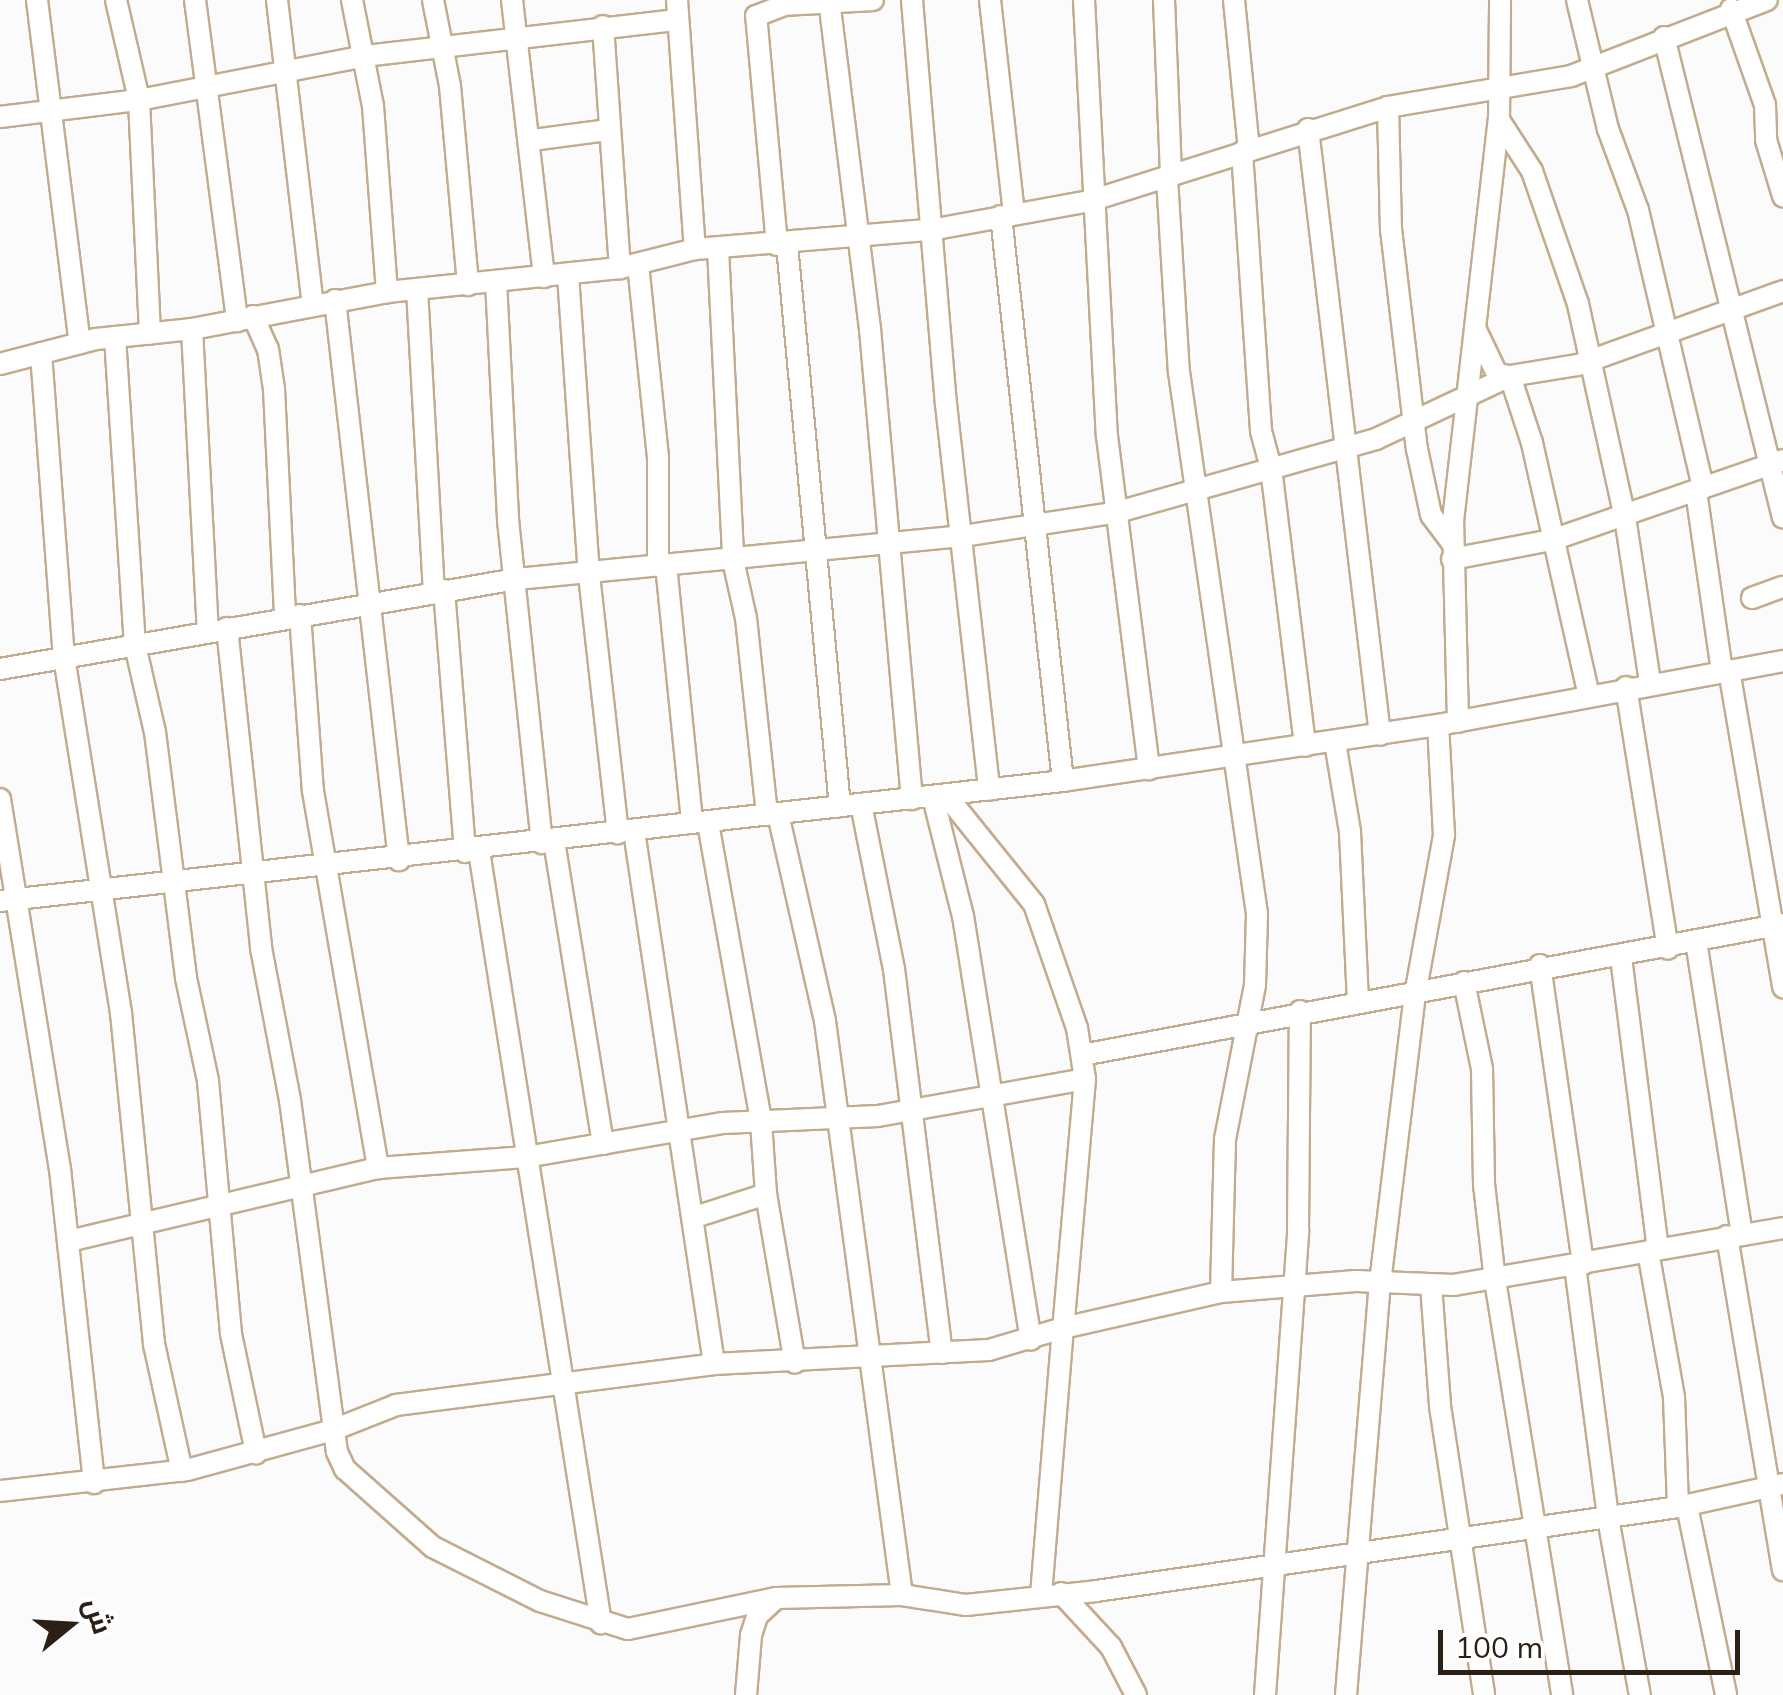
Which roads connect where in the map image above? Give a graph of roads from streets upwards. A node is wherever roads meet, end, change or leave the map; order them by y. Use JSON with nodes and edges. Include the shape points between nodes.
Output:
{"nodes":[{"id":1,"x":37,"y":0,"type":"edge"},
{"id":2,"x":116,"y":0,"type":"edge"},
{"id":3,"x":195,"y":0,"type":"edge"},
{"id":4,"x":277,"y":0,"type":"edge"},
{"id":5,"x":352,"y":0,"type":"edge"},
{"id":6,"x":432,"y":0,"type":"edge"},
{"id":7,"x":512,"y":0,"type":"edge"},
{"id":8,"x":872,"y":0,"type":"edge"},
{"id":9,"x":912,"y":0,"type":"edge"},
{"id":10,"x":990,"y":0,"type":"edge"},
{"id":11,"x":1084,"y":0,"type":"edge"},
{"id":12,"x":1164,"y":0,"type":"edge"},
{"id":13,"x":1234,"y":0,"type":"edge"},
{"id":14,"x":1500,"y":0,"type":"edge"},
{"id":15,"x":1577,"y":0,"type":"edge"},
{"id":16,"x":1690,"y":0,"type":"edge"},
{"id":17,"x":1767,"y":0,"type":"edge"},
{"id":18,"x":829,"y":1,"type":"edge"},
{"id":19,"x":767,"y":4,"type":"edge"},
{"id":20,"x":1731,"y":9,"type":"junction"},
{"id":21,"x":678,"y":10,"type":"edge"},
{"id":22,"x":1694,"y":23,"type":"junction"},
{"id":23,"x":603,"y":26,"type":"junction"},
{"id":24,"x":1664,"y":37,"type":"junction"},
{"id":25,"x":519,"y":40,"type":"junction"},
{"id":26,"x":442,"y":49,"type":"junction"},
{"id":27,"x":365,"y":56,"type":"junction"},
{"id":28,"x":1591,"y":68,"type":"junction"},
{"id":29,"x":287,"y":70,"type":"junction"},
{"id":30,"x":208,"y":87,"type":"junction"},
{"id":31,"x":1502,"y":89,"type":"junction"},
{"id":32,"x":139,"y":100,"type":"junction"},
{"id":33,"x":1774,"y":102,"type":"edge"},
{"id":34,"x":1388,"y":107,"type":"junction"},
{"id":35,"x":54,"y":108,"type":"junction"},
{"id":36,"x":0,"y":117,"type":"edge"},
{"id":37,"x":1499,"y":120,"type":"junction"},
{"id":38,"x":1308,"y":129,"type":"junction"},
{"id":39,"x":608,"y":130,"type":"junction"},
{"id":40,"x":532,"y":140,"type":"junction"},
{"id":41,"x":1246,"y":150,"type":"junction"},
{"id":42,"x":1169,"y":177,"type":"junction"},
{"id":43,"x":1783,"y":196,"type":"edge"},
{"id":44,"x":1090,"y":201,"type":"junction"},
{"id":45,"x":1008,"y":215,"type":"junction"},
{"id":46,"x":936,"y":228,"type":"junction"},
{"id":47,"x":857,"y":237,"type":"junction"},
{"id":48,"x":782,"y":245,"type":"junction"},
{"id":49,"x":718,"y":248,"type":"junction"},
{"id":50,"x":695,"y":249,"type":"junction"},
{"id":51,"x":629,"y":266,"type":"junction"},
{"id":52,"x":568,"y":275,"type":"junction"},
{"id":53,"x":544,"y":277,"type":"junction"},
{"id":54,"x":496,"y":280,"type":"junction"},
{"id":55,"x":468,"y":284,"type":"junction"},
{"id":56,"x":418,"y":289,"type":"junction"},
{"id":57,"x":1783,"y":291,"type":"edge"},
{"id":58,"x":387,"y":292,"type":"junction"},
{"id":59,"x":336,"y":300,"type":"junction"},
{"id":60,"x":313,"y":304,"type":"junction"},
{"id":61,"x":1736,"y":308,"type":"junction"},
{"id":62,"x":245,"y":319,"type":"junction"},
{"id":63,"x":1475,"y":328,"type":"junction"},
{"id":64,"x":192,"y":329,"type":"junction"},
{"id":65,"x":1664,"y":332,"type":"junction"},
{"id":66,"x":150,"y":334,"type":"junction"},
{"id":67,"x":114,"y":337,"type":"junction"},
{"id":68,"x":80,"y":343,"type":"junction"},
{"id":69,"x":41,"y":353,"type":"junction"},
{"id":70,"x":1590,"y":357,"type":"junction"},
{"id":71,"x":0,"y":364,"type":"edge"},
{"id":72,"x":1510,"y":376,"type":"junction"},
{"id":73,"x":1468,"y":400,"type":"junction"},
{"id":74,"x":1414,"y":423,"type":"junction"},
{"id":75,"x":1349,"y":446,"type":"junction"},
{"id":76,"x":1777,"y":462,"type":"edge"},
{"id":77,"x":1271,"y":468,"type":"junction"},
{"id":78,"x":1699,"y":489,"type":"junction"},
{"id":79,"x":1197,"y":491,"type":"junction"},
{"id":80,"x":1118,"y":512,"type":"junction"},
{"id":81,"x":1625,"y":516,"type":"junction"},
{"id":82,"x":1783,"y":517,"type":"edge"},
{"id":83,"x":1034,"y":525,"type":"junction"},
{"id":84,"x":962,"y":536,"type":"junction"},
{"id":85,"x":1556,"y":539,"type":"junction"},
{"id":86,"x":886,"y":544,"type":"junction"},
{"id":87,"x":813,"y":551,"type":"junction"},
{"id":88,"x":1452,"y":551,"type":"junction"},
{"id":89,"x":732,"y":560,"type":"junction"},
{"id":90,"x":662,"y":566,"type":"junction"},
{"id":91,"x":589,"y":575,"type":"junction"},
{"id":92,"x":516,"y":579,"type":"junction"},
{"id":93,"x":1783,"y":588,"type":"edge"},
{"id":94,"x":439,"y":590,"type":"junction"},
{"id":95,"x":1752,"y":598,"type":"dead end"},
{"id":96,"x":367,"y":605,"type":"junction"},
{"id":97,"x":292,"y":616,"type":"junction"},
{"id":98,"x":218,"y":630,"type":"junction"},
{"id":99,"x":136,"y":645,"type":"junction"},
{"id":100,"x":64,"y":657,"type":"junction"},
{"id":101,"x":1783,"y":661,"type":"edge"},
{"id":102,"x":0,"y":669,"type":"edge"},
{"id":103,"x":1726,"y":670,"type":"junction"},
{"id":104,"x":1650,"y":683,"type":"junction"},
{"id":105,"x":1626,"y":687,"type":"junction"},
{"id":106,"x":1588,"y":695,"type":"junction"},
{"id":107,"x":1448,"y":724,"type":"junction"},
{"id":108,"x":1380,"y":735,"type":"junction"},
{"id":109,"x":1335,"y":742,"type":"junction"},
{"id":110,"x":1304,"y":746,"type":"junction"},
{"id":111,"x":1230,"y":758,"type":"junction"},
{"id":112,"x":1149,"y":769,"type":"junction"},
{"id":113,"x":1063,"y":782,"type":"junction"},
{"id":114,"x":989,"y":790,"type":"junction"},
{"id":115,"x":930,"y":797,"type":"junction"},
{"id":116,"x":0,"y":799,"type":"edge"},
{"id":117,"x":851,"y":806,"type":"junction"},
{"id":118,"x":772,"y":815,"type":"junction"},
{"id":119,"x":700,"y":822,"type":"junction"},
{"id":120,"x":626,"y":832,"type":"junction"},
{"id":121,"x":548,"y":842,"type":"junction"},
{"id":122,"x":472,"y":852,"type":"junction"},
{"id":123,"x":399,"y":860,"type":"junction"},
{"id":124,"x":325,"y":868,"type":"junction"},
{"id":125,"x":252,"y":877,"type":"junction"},
{"id":126,"x":176,"y":885,"type":"junction"},
{"id":127,"x":100,"y":892,"type":"junction"},
{"id":128,"x":9,"y":900,"type":"edge"},
{"id":129,"x":1779,"y":925,"type":"edge"},
{"id":130,"x":1696,"y":941,"type":"junction"},
{"id":131,"x":1668,"y":949,"type":"junction"},
{"id":132,"x":1620,"y":957,"type":"junction"},
{"id":133,"x":1540,"y":965,"type":"junction"},
{"id":134,"x":1464,"y":982,"type":"junction"},
{"id":135,"x":1783,"y":986,"type":"edge"},
{"id":136,"x":1415,"y":994,"type":"junction"},
{"id":137,"x":1358,"y":1001,"type":"junction"},
{"id":138,"x":1300,"y":1011,"type":"junction"},
{"id":139,"x":1247,"y":1020,"type":"junction"},
{"id":140,"x":1082,"y":1055,"type":"junction"},
{"id":141,"x":1085,"y":1079,"type":"junction"},
{"id":142,"x":995,"y":1096,"type":"junction"},
{"id":143,"x":914,"y":1111,"type":"junction"},
{"id":144,"x":838,"y":1119,"type":"junction"},
{"id":145,"x":761,"y":1122,"type":"junction"},
{"id":146,"x":680,"y":1128,"type":"junction"},
{"id":147,"x":603,"y":1144,"type":"junction"},
{"id":148,"x":526,"y":1157,"type":"junction"},
{"id":149,"x":378,"y":1168,"type":"junction"},
{"id":150,"x":298,"y":1186,"type":"junction"},
{"id":151,"x":766,"y":1194,"type":"junction"},
{"id":152,"x":221,"y":1206,"type":"junction"},
{"id":153,"x":695,"y":1217,"type":"junction"},
{"id":154,"x":143,"y":1223,"type":"junction"},
{"id":155,"x":1783,"y":1228,"type":"edge"},
{"id":156,"x":1735,"y":1235,"type":"junction"},
{"id":157,"x":69,"y":1241,"type":"junction"},
{"id":158,"x":1653,"y":1250,"type":"junction"},
{"id":159,"x":1579,"y":1265,"type":"junction"},
{"id":160,"x":1495,"y":1280,"type":"junction"},
{"id":161,"x":1380,"y":1283,"type":"junction"},
{"id":162,"x":1292,"y":1284,"type":"junction"},
{"id":163,"x":1431,"y":1286,"type":"junction"},
{"id":164,"x":1221,"y":1292,"type":"junction"},
{"id":165,"x":1064,"y":1328,"type":"junction"},
{"id":166,"x":1031,"y":1340,"type":"junction"},
{"id":167,"x":942,"y":1353,"type":"junction"},
{"id":168,"x":870,"y":1359,"type":"junction"},
{"id":169,"x":796,"y":1363,"type":"junction"},
{"id":170,"x":714,"y":1364,"type":"junction"},
{"id":171,"x":563,"y":1380,"type":"junction"},
{"id":172,"x":333,"y":1430,"type":"junction"},
{"id":173,"x":256,"y":1454,"type":"junction"},
{"id":174,"x":182,"y":1471,"type":"junction"},
{"id":175,"x":94,"y":1483,"type":"junction"},
{"id":176,"x":1777,"y":1485,"type":"edge"},
{"id":177,"x":0,"y":1491,"type":"edge"},
{"id":178,"x":1683,"y":1507,"type":"junction"},
{"id":179,"x":1608,"y":1518,"type":"junction"},
{"id":180,"x":1532,"y":1528,"type":"junction"},
{"id":181,"x":1457,"y":1539,"type":"junction"},
{"id":182,"x":1362,"y":1553,"type":"junction"},
{"id":183,"x":1276,"y":1564,"type":"junction"},
{"id":184,"x":1783,"y":1570,"type":"edge"},
{"id":185,"x":902,"y":1594,"type":"junction"},
{"id":186,"x":1051,"y":1594,"type":"junction"},
{"id":187,"x":776,"y":1598,"type":"junction"},
{"id":188,"x":602,"y":1622,"type":"junction"},
{"id":189,"x":746,"y":1695,"type":"edge"},
{"id":190,"x":1136,"y":1695,"type":"edge"},
{"id":191,"x":1265,"y":1695,"type":"edge"},
{"id":192,"x":1346,"y":1695,"type":"edge"},
{"id":193,"x":1484,"y":1695,"type":"edge"},
{"id":194,"x":1562,"y":1695,"type":"edge"},
{"id":195,"x":1640,"y":1695,"type":"edge"},
{"id":196,"x":1726,"y":1695,"type":"edge"}],
"edges":[{"from":1,"to":35,"type":"street"},
{"from":2,"to":32,"type":"street"},
{"from":3,"to":30,"type":"street"},
{"from":4,"to":29,"type":"street"},
{"from":5,"to":27,"type":"street"},
{"from":6,"to":26,"type":"street"},
{"from":7,"to":25,"type":"street"},
{"from":8,"to":18,"type":"street"},
{"from":9,"to":46,"type":"street"},
{"from":10,"to":45,"type":"street"},
{"from":11,"to":44,"type":"street"},
{"from":12,"to":42,"type":"street"},
{"from":13,"to":41,"type":"street"},
{"from":14,"to":31,"type":"street"},
{"from":15,"to":28,"type":"street"},
{"from":16,"to":22,"type":"street"},
{"from":17,"to":20,"type":"street"},
{"from":18,"to":19,"type":"street"},
{"from":18,"to":47,"type":"street"},
{"from":19,"to":48,"type":"street","via":[[754,23]]},
{"from":20,"to":22,"type":"street"},
{"from":20,"to":33,"type":"street"},
{"from":21,"to":23,"type":"street"},
{"from":21,"to":50,"type":"street"},
{"from":22,"to":24,"type":"street"},
{"from":23,"to":25,"type":"street"},
{"from":23,"to":39,"type":"street"},
{"from":24,"to":28,"type":"street"},
{"from":24,"to":61,"type":"street"},
{"from":25,"to":26,"type":"street"},
{"from":25,"to":40,"type":"street"},
{"from":26,"to":27,"type":"street"},
{"from":26,"to":55,"type":"street"},
{"from":27,"to":29,"type":"street"},
{"from":27,"to":58,"type":"street"},
{"from":28,"to":31,"type":"street"},
{"from":28,"to":65,"type":"street","via":[[1638,210]]},
{"from":29,"to":30,"type":"street"},
{"from":29,"to":60,"type":"street"},
{"from":30,"to":32,"type":"street"},
{"from":30,"to":62,"type":"street"},
{"from":31,"to":34,"type":"street"},
{"from":31,"to":37,"type":"street"},
{"from":32,"to":35,"type":"street"},
{"from":32,"to":66,"type":"street"},
{"from":33,"to":43,"type":"street","via":[[1766,140]]},
{"from":34,"to":38,"type":"street"},
{"from":34,"to":74,"type":"street","via":[[1391,229]]},
{"from":35,"to":36,"type":"street"},
{"from":35,"to":68,"type":"street"},
{"from":37,"to":63,"type":"street"},
{"from":37,"to":70,"type":"street","via":[[1523,151],[1543,200]]},
{"from":38,"to":41,"type":"street"},
{"from":38,"to":75,"type":"street","via":[[1324,302]]},
{"from":39,"to":40,"type":"street"},
{"from":39,"to":51,"type":"street"},
{"from":40,"to":53,"type":"street"},
{"from":41,"to":42,"type":"street"},
{"from":41,"to":77,"type":"street","via":[[1261,431]]},
{"from":42,"to":44,"type":"street"},
{"from":42,"to":79,"type":"street","via":[[1179,372]]},
{"from":44,"to":45,"type":"street"},
{"from":44,"to":80,"type":"street"},
{"from":45,"to":46,"type":"street"},
{"from":45,"to":83,"type":"street"},
{"from":46,"to":47,"type":"street"},
{"from":46,"to":84,"type":"street"},
{"from":47,"to":48,"type":"street"},
{"from":47,"to":86,"type":"street"},
{"from":48,"to":49,"type":"street"},
{"from":48,"to":87,"type":"street"},
{"from":49,"to":50,"type":"street"},
{"from":49,"to":89,"type":"street"},
{"from":50,"to":51,"type":"street"},
{"from":51,"to":52,"type":"street"},
{"from":51,"to":90,"type":"street","via":[[658,458]]},
{"from":52,"to":53,"type":"street"},
{"from":52,"to":91,"type":"street"},
{"from":53,"to":54,"type":"street"},
{"from":54,"to":55,"type":"street"},
{"from":54,"to":92,"type":"street"},
{"from":55,"to":56,"type":"street"},
{"from":56,"to":58,"type":"street"},
{"from":56,"to":94,"type":"street"},
{"from":57,"to":61,"type":"street"},
{"from":58,"to":59,"type":"street"},
{"from":59,"to":60,"type":"street"},
{"from":59,"to":96,"type":"street"},
{"from":60,"to":62,"type":"street"},
{"from":61,"to":65,"type":"street"},
{"from":61,"to":76,"type":"street"},
{"from":62,"to":64,"type":"street"},
{"from":62,"to":97,"type":"street","via":[[268,349]]},
{"from":63,"to":72,"type":"street","via":[[1497,374]]},
{"from":63,"to":73,"type":"street"},
{"from":64,"to":66,"type":"street"},
{"from":64,"to":98,"type":"street"},
{"from":65,"to":70,"type":"street"},
{"from":65,"to":78,"type":"street"},
{"from":66,"to":67,"type":"street"},
{"from":67,"to":68,"type":"street"},
{"from":67,"to":99,"type":"street"},
{"from":68,"to":69,"type":"street"},
{"from":69,"to":71,"type":"street"},
{"from":69,"to":100,"type":"street"},
{"from":70,"to":72,"type":"street","via":[[1554,371]]},
{"from":70,"to":81,"type":"street"},
{"from":72,"to":73,"type":"street"},
{"from":72,"to":85,"type":"street"},
{"from":73,"to":74,"type":"street"},
{"from":73,"to":88,"type":"street"},
{"from":74,"to":75,"type":"street"},
{"from":74,"to":88,"type":"street","via":[[1431,515]]},
{"from":75,"to":77,"type":"street"},
{"from":75,"to":108,"type":"street"},
{"from":76,"to":78,"type":"street"},
{"from":76,"to":82,"type":"street"},
{"from":77,"to":79,"type":"street"},
{"from":77,"to":110,"type":"street"},
{"from":78,"to":81,"type":"street"},
{"from":78,"to":103,"type":"street"},
{"from":79,"to":80,"type":"street"},
{"from":79,"to":111,"type":"street"},
{"from":80,"to":83,"type":"street"},
{"from":80,"to":112,"type":"street"},
{"from":81,"to":85,"type":"street"},
{"from":81,"to":104,"type":"street"},
{"from":83,"to":84,"type":"street"},
{"from":83,"to":113,"type":"street"},
{"from":84,"to":86,"type":"street"},
{"from":84,"to":114,"type":"street"},
{"from":85,"to":88,"type":"street"},
{"from":85,"to":106,"type":"street"},
{"from":86,"to":87,"type":"street"},
{"from":86,"to":115,"type":"street"},
{"from":87,"to":89,"type":"street"},
{"from":87,"to":117,"type":"street"},
{"from":88,"to":107,"type":"street"},
{"from":89,"to":90,"type":"street"},
{"from":89,"to":118,"type":"street"},
{"from":90,"to":91,"type":"street"},
{"from":90,"to":119,"type":"street"},
{"from":91,"to":92,"type":"street"},
{"from":91,"to":120,"type":"street"},
{"from":92,"to":94,"type":"street"},
{"from":92,"to":121,"type":"street"},
{"from":93,"to":95,"type":"street"},
{"from":94,"to":96,"type":"street"},
{"from":94,"to":122,"type":"street"},
{"from":96,"to":97,"type":"street"},
{"from":96,"to":123,"type":"street"},
{"from":97,"to":98,"type":"street"},
{"from":97,"to":124,"type":"street"},
{"from":98,"to":99,"type":"street"},
{"from":98,"to":125,"type":"street"},
{"from":99,"to":100,"type":"street"},
{"from":99,"to":126,"type":"street"},
{"from":100,"to":102,"type":"street"},
{"from":100,"to":127,"type":"street"},
{"from":101,"to":103,"type":"street"},
{"from":103,"to":104,"type":"street"},
{"from":103,"to":129,"type":"street"},
{"from":104,"to":105,"type":"street"},
{"from":105,"to":106,"type":"street"},
{"from":105,"to":131,"type":"street"},
{"from":106,"to":107,"type":"street"},
{"from":107,"to":108,"type":"street"},
{"from":107,"to":136,"type":"street","via":[[1444,836]]},
{"from":108,"to":109,"type":"street"},
{"from":109,"to":110,"type":"street"},
{"from":109,"to":137,"type":"street","via":[[1352,849]]},
{"from":110,"to":111,"type":"street"},
{"from":111,"to":112,"type":"street"},
{"from":111,"to":139,"type":"street","via":[[1258,914]]},
{"from":112,"to":113,"type":"street"},
{"from":113,"to":114,"type":"street"},
{"from":114,"to":115,"type":"street"},
{"from":115,"to":117,"type":"street"},
{"from":115,"to":140,"type":"street","via":[[998,852],[1046,925]]},
{"from":115,"to":142,"type":"street"},
{"from":116,"to":128,"type":"street"},
{"from":117,"to":118,"type":"street"},
{"from":117,"to":143,"type":"street"},
{"from":118,"to":119,"type":"street"},
{"from":118,"to":144,"type":"street","via":[[815,965]]},
{"from":119,"to":120,"type":"street"},
{"from":119,"to":145,"type":"street"},
{"from":120,"to":121,"type":"street"},
{"from":120,"to":146,"type":"street"},
{"from":121,"to":122,"type":"street"},
{"from":121,"to":147,"type":"street"},
{"from":122,"to":123,"type":"street"},
{"from":122,"to":148,"type":"street"},
{"from":123,"to":124,"type":"street"},
{"from":124,"to":125,"type":"street"},
{"from":124,"to":149,"type":"street"},
{"from":125,"to":126,"type":"street"},
{"from":125,"to":150,"type":"street"},
{"from":126,"to":127,"type":"street"},
{"from":126,"to":152,"type":"street"},
{"from":127,"to":128,"type":"street"},
{"from":127,"to":154,"type":"street"},
{"from":128,"to":157,"type":"street"},
{"from":129,"to":130,"type":"street"},
{"from":129,"to":135,"type":"street"},
{"from":130,"to":131,"type":"street"},
{"from":130,"to":156,"type":"street"},
{"from":131,"to":132,"type":"street"},
{"from":132,"to":133,"type":"street"},
{"from":132,"to":158,"type":"street"},
{"from":133,"to":134,"type":"street"},
{"from":133,"to":159,"type":"street"},
{"from":134,"to":136,"type":"street"},
{"from":134,"to":160,"type":"street","via":[[1482,1070],[1484,1184]]},
{"from":136,"to":137,"type":"street"},
{"from":136,"to":161,"type":"street"},
{"from":137,"to":138,"type":"street"},
{"from":138,"to":139,"type":"street"},
{"from":138,"to":162,"type":"street","via":[[1301,1169]]},
{"from":139,"to":140,"type":"street"},
{"from":139,"to":164,"type":"street","via":[[1225,1139]]},
{"from":140,"to":141,"type":"street"},
{"from":141,"to":142,"type":"street"},
{"from":141,"to":165,"type":"street"},
{"from":142,"to":143,"type":"street"},
{"from":142,"to":166,"type":"street"},
{"from":143,"to":144,"type":"street"},
{"from":143,"to":167,"type":"street"},
{"from":144,"to":145,"type":"street"},
{"from":144,"to":168,"type":"street"},
{"from":145,"to":146,"type":"street"},
{"from":145,"to":151,"type":"street"},
{"from":146,"to":147,"type":"street"},
{"from":146,"to":153,"type":"street"},
{"from":147,"to":148,"type":"street"},
{"from":148,"to":149,"type":"street"},
{"from":148,"to":171,"type":"street"},
{"from":149,"to":150,"type":"street"},
{"from":150,"to":152,"type":"street"},
{"from":150,"to":172,"type":"street"},
{"from":151,"to":153,"type":"street"},
{"from":151,"to":169,"type":"street"},
{"from":152,"to":154,"type":"street"},
{"from":152,"to":173,"type":"street","via":[[230,1334]]},
{"from":153,"to":170,"type":"street"},
{"from":154,"to":157,"type":"street"},
{"from":154,"to":174,"type":"street","via":[[159,1376]]},
{"from":155,"to":156,"type":"street"},
{"from":156,"to":158,"type":"street"},
{"from":156,"to":176,"type":"street"},
{"from":157,"to":175,"type":"street"},
{"from":158,"to":159,"type":"street"},
{"from":158,"to":178,"type":"street"},
{"from":159,"to":160,"type":"street"},
{"from":159,"to":179,"type":"street"},
{"from":160,"to":163,"type":"street"},
{"from":160,"to":180,"type":"street"},
{"from":161,"to":162,"type":"street"},
{"from":161,"to":163,"type":"street"},
{"from":161,"to":182,"type":"street"},
{"from":162,"to":164,"type":"street"},
{"from":162,"to":183,"type":"street"},
{"from":163,"to":181,"type":"street"},
{"from":164,"to":165,"type":"street"},
{"from":165,"to":166,"type":"street"},
{"from":165,"to":186,"type":"street"},
{"from":166,"to":167,"type":"street"},
{"from":167,"to":168,"type":"street"},
{"from":168,"to":169,"type":"street"},
{"from":168,"to":185,"type":"street"},
{"from":169,"to":170,"type":"street"},
{"from":170,"to":171,"type":"street"},
{"from":171,"to":172,"type":"street","via":[[396,1405]]},
{"from":171,"to":188,"type":"street"},
{"from":172,"to":173,"type":"street"},
{"from":172,"to":188,"type":"street","via":[[345,1470],[433,1547],[540,1602]]},
{"from":173,"to":174,"type":"street"},
{"from":174,"to":175,"type":"street"},
{"from":175,"to":177,"type":"street"},
{"from":176,"to":178,"type":"street"},
{"from":176,"to":184,"type":"street"},
{"from":178,"to":179,"type":"street"},
{"from":178,"to":196,"type":"street"},
{"from":179,"to":180,"type":"street"},
{"from":179,"to":195,"type":"street"},
{"from":180,"to":181,"type":"street"},
{"from":180,"to":194,"type":"street"},
{"from":181,"to":182,"type":"street"},
{"from":181,"to":193,"type":"street"},
{"from":182,"to":183,"type":"street"},
{"from":182,"to":192,"type":"street"},
{"from":183,"to":186,"type":"street"},
{"from":183,"to":191,"type":"street"},
{"from":185,"to":186,"type":"street","via":[[966,1605]]},
{"from":185,"to":187,"type":"street"},
{"from":186,"to":190,"type":"street","via":[[1111,1646]]},
{"from":187,"to":188,"type":"street","via":[[646,1626]]},
{"from":187,"to":189,"type":"street","via":[[757,1616],[743,1672]]}]}
